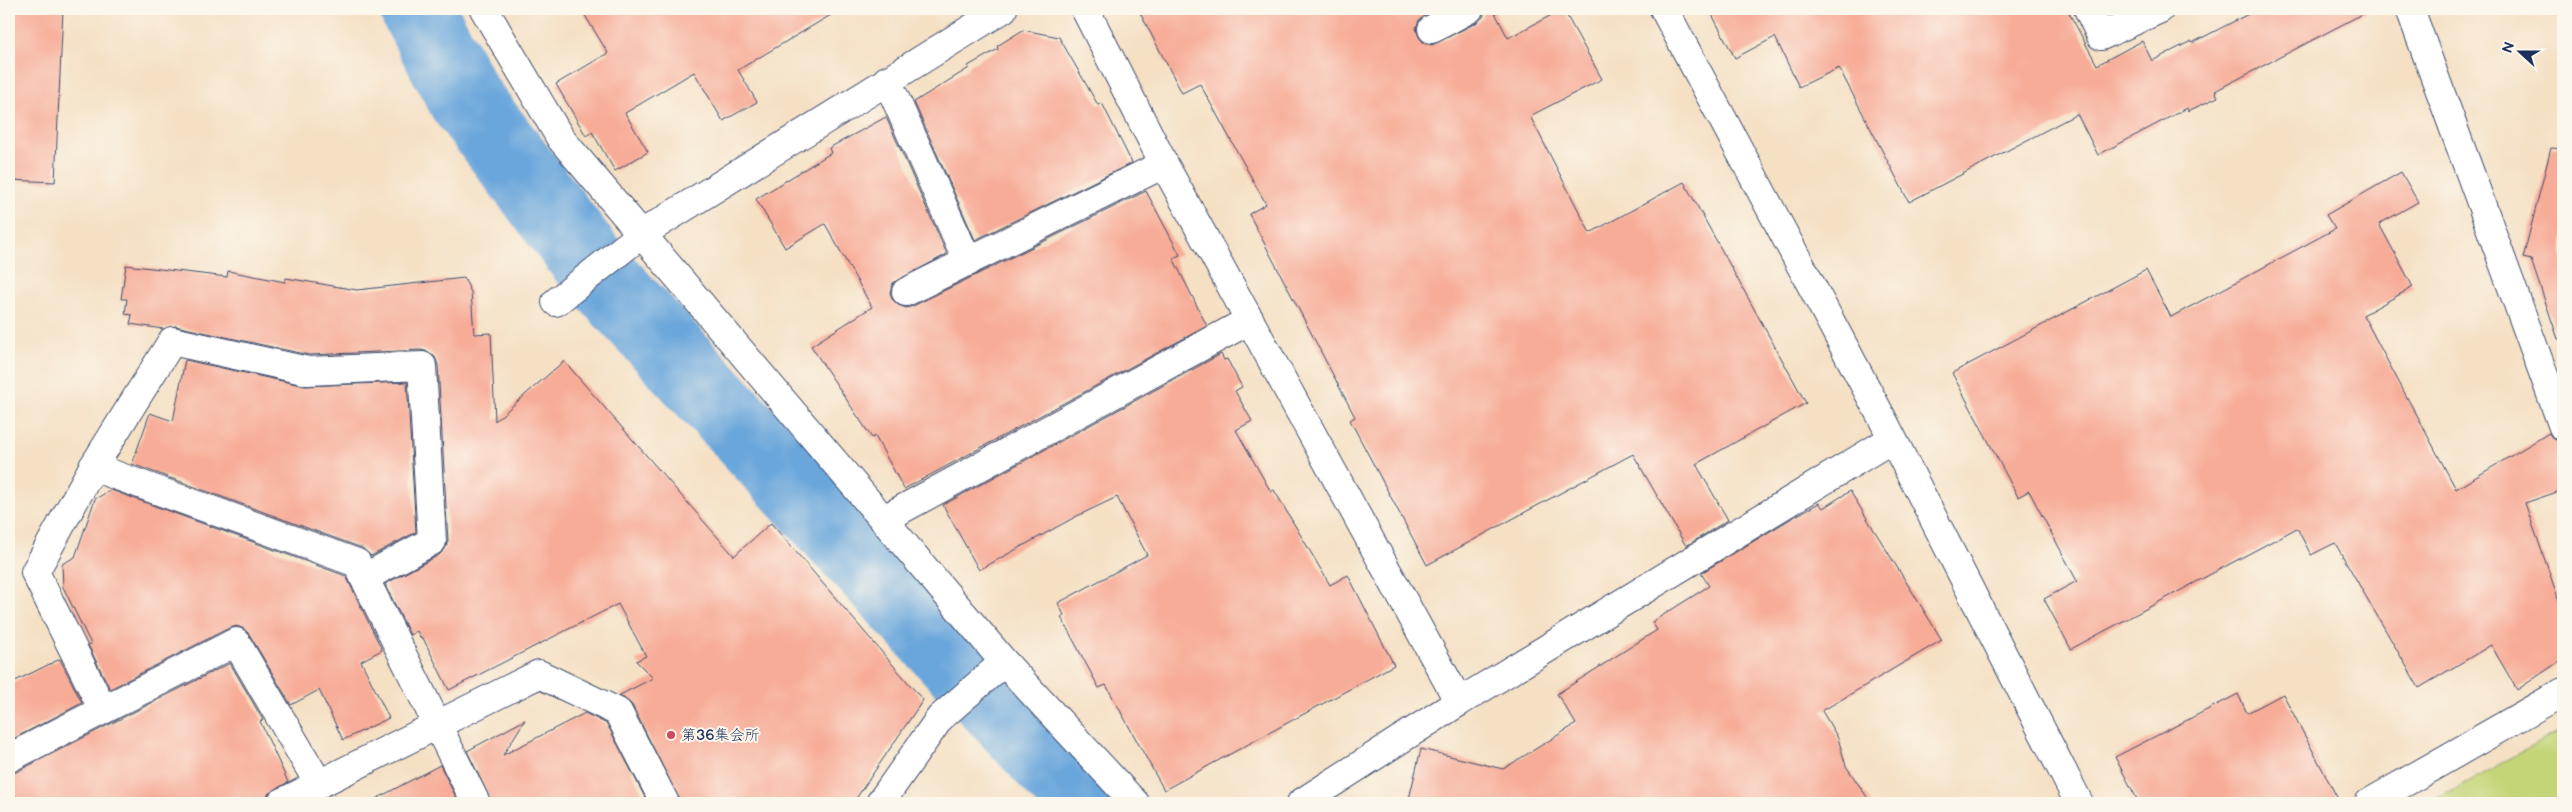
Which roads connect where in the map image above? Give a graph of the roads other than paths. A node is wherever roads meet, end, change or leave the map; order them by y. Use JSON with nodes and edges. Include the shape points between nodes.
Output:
{"nodes":[{"id":1,"x":484,"y":9,"type":"edge"},
{"id":2,"x":1004,"y":9,"type":"edge"},
{"id":3,"x":1085,"y":9,"type":"edge"},
{"id":4,"x":1469,"y":9,"type":"edge"},
{"id":5,"x":1664,"y":9,"type":"edge"},
{"id":6,"x":2088,"y":9,"type":"edge"},
{"id":7,"x":2160,"y":9,"type":"edge"},
{"id":8,"x":2410,"y":9,"type":"edge"},
{"id":9,"x":1432,"y":29,"type":"dead end"},
{"id":10,"x":887,"y":80,"type":"junction"},
{"id":11,"x":1164,"y":164,"type":"junction"},
{"id":12,"x":642,"y":233,"type":"junction"},
{"id":13,"x":968,"y":262,"type":"junction"},
{"id":14,"x":906,"y":292,"type":"dead end"},
{"id":15,"x":556,"y":302,"type":"dead end"},
{"id":16,"x":1250,"y":320,"type":"junction"},
{"id":17,"x":2563,"y":427,"type":"edge"},
{"id":18,"x":1892,"y":438,"type":"junction"},
{"id":19,"x":93,"y":467,"type":"junction"},
{"id":20,"x":884,"y":519,"type":"junction"},
{"id":21,"x":364,"y":578,"type":"junction"},
{"id":22,"x":1004,"y":662,"type":"junction"},
{"id":23,"x":2563,"y":692,"type":"edge"},
{"id":24,"x":1459,"y":702,"type":"junction"},
{"id":25,"x":103,"y":710,"type":"junction"},
{"id":26,"x":437,"y":724,"type":"junction"},
{"id":27,"x":9,"y":758,"type":"edge"},
{"id":28,"x":319,"y":784,"type":"junction"},
{"id":29,"x":281,"y":803,"type":"edge"},
{"id":30,"x":476,"y":803,"type":"edge"},
{"id":31,"x":665,"y":803,"type":"edge"},
{"id":32,"x":880,"y":803,"type":"edge"},
{"id":33,"x":1135,"y":803,"type":"edge"},
{"id":34,"x":1300,"y":803,"type":"edge"},
{"id":35,"x":2079,"y":803,"type":"edge"},
{"id":36,"x":2369,"y":803,"type":"edge"}],
"edges":[{"from":1,"to":12,"type":"street","via":[[561,139]]},
{"from":2,"to":10,"type":"street"},
{"from":3,"to":11,"type":"street"},
{"from":4,"to":9,"type":"street"},
{"from":5,"to":18,"type":"street"},
{"from":6,"to":7,"type":"street","via":[[2101,36]]},
{"from":8,"to":17,"type":"street"},
{"from":10,"to":12,"type":"street"},
{"from":10,"to":13,"type":"street"},
{"from":11,"to":13,"type":"street"},
{"from":11,"to":16,"type":"street"},
{"from":12,"to":15,"type":"street"},
{"from":12,"to":20,"type":"street"},
{"from":13,"to":14,"type":"street"},
{"from":16,"to":20,"type":"street"},
{"from":16,"to":24,"type":"street"},
{"from":18,"to":24,"type":"street"},
{"from":18,"to":35,"type":"street"},
{"from":19,"to":21,"type":"street","via":[[357,563]]},
{"from":19,"to":21,"type":"street","via":[[172,341],[308,371],[422,366],[432,541]]},
{"from":19,"to":25,"type":"street","via":[[35,572]]},
{"from":20,"to":22,"type":"street"},
{"from":21,"to":26,"type":"street"},
{"from":22,"to":32,"type":"street","via":[[940,718]]},
{"from":22,"to":33,"type":"street"},
{"from":23,"to":36,"type":"street"},
{"from":24,"to":34,"type":"street"},
{"from":25,"to":27,"type":"street"},
{"from":25,"to":28,"type":"street","via":[[236,642]]},
{"from":26,"to":28,"type":"street"},
{"from":26,"to":30,"type":"street"},
{"from":26,"to":31,"type":"street","via":[[539,674],[618,712]]},
{"from":28,"to":29,"type":"street"}]}
